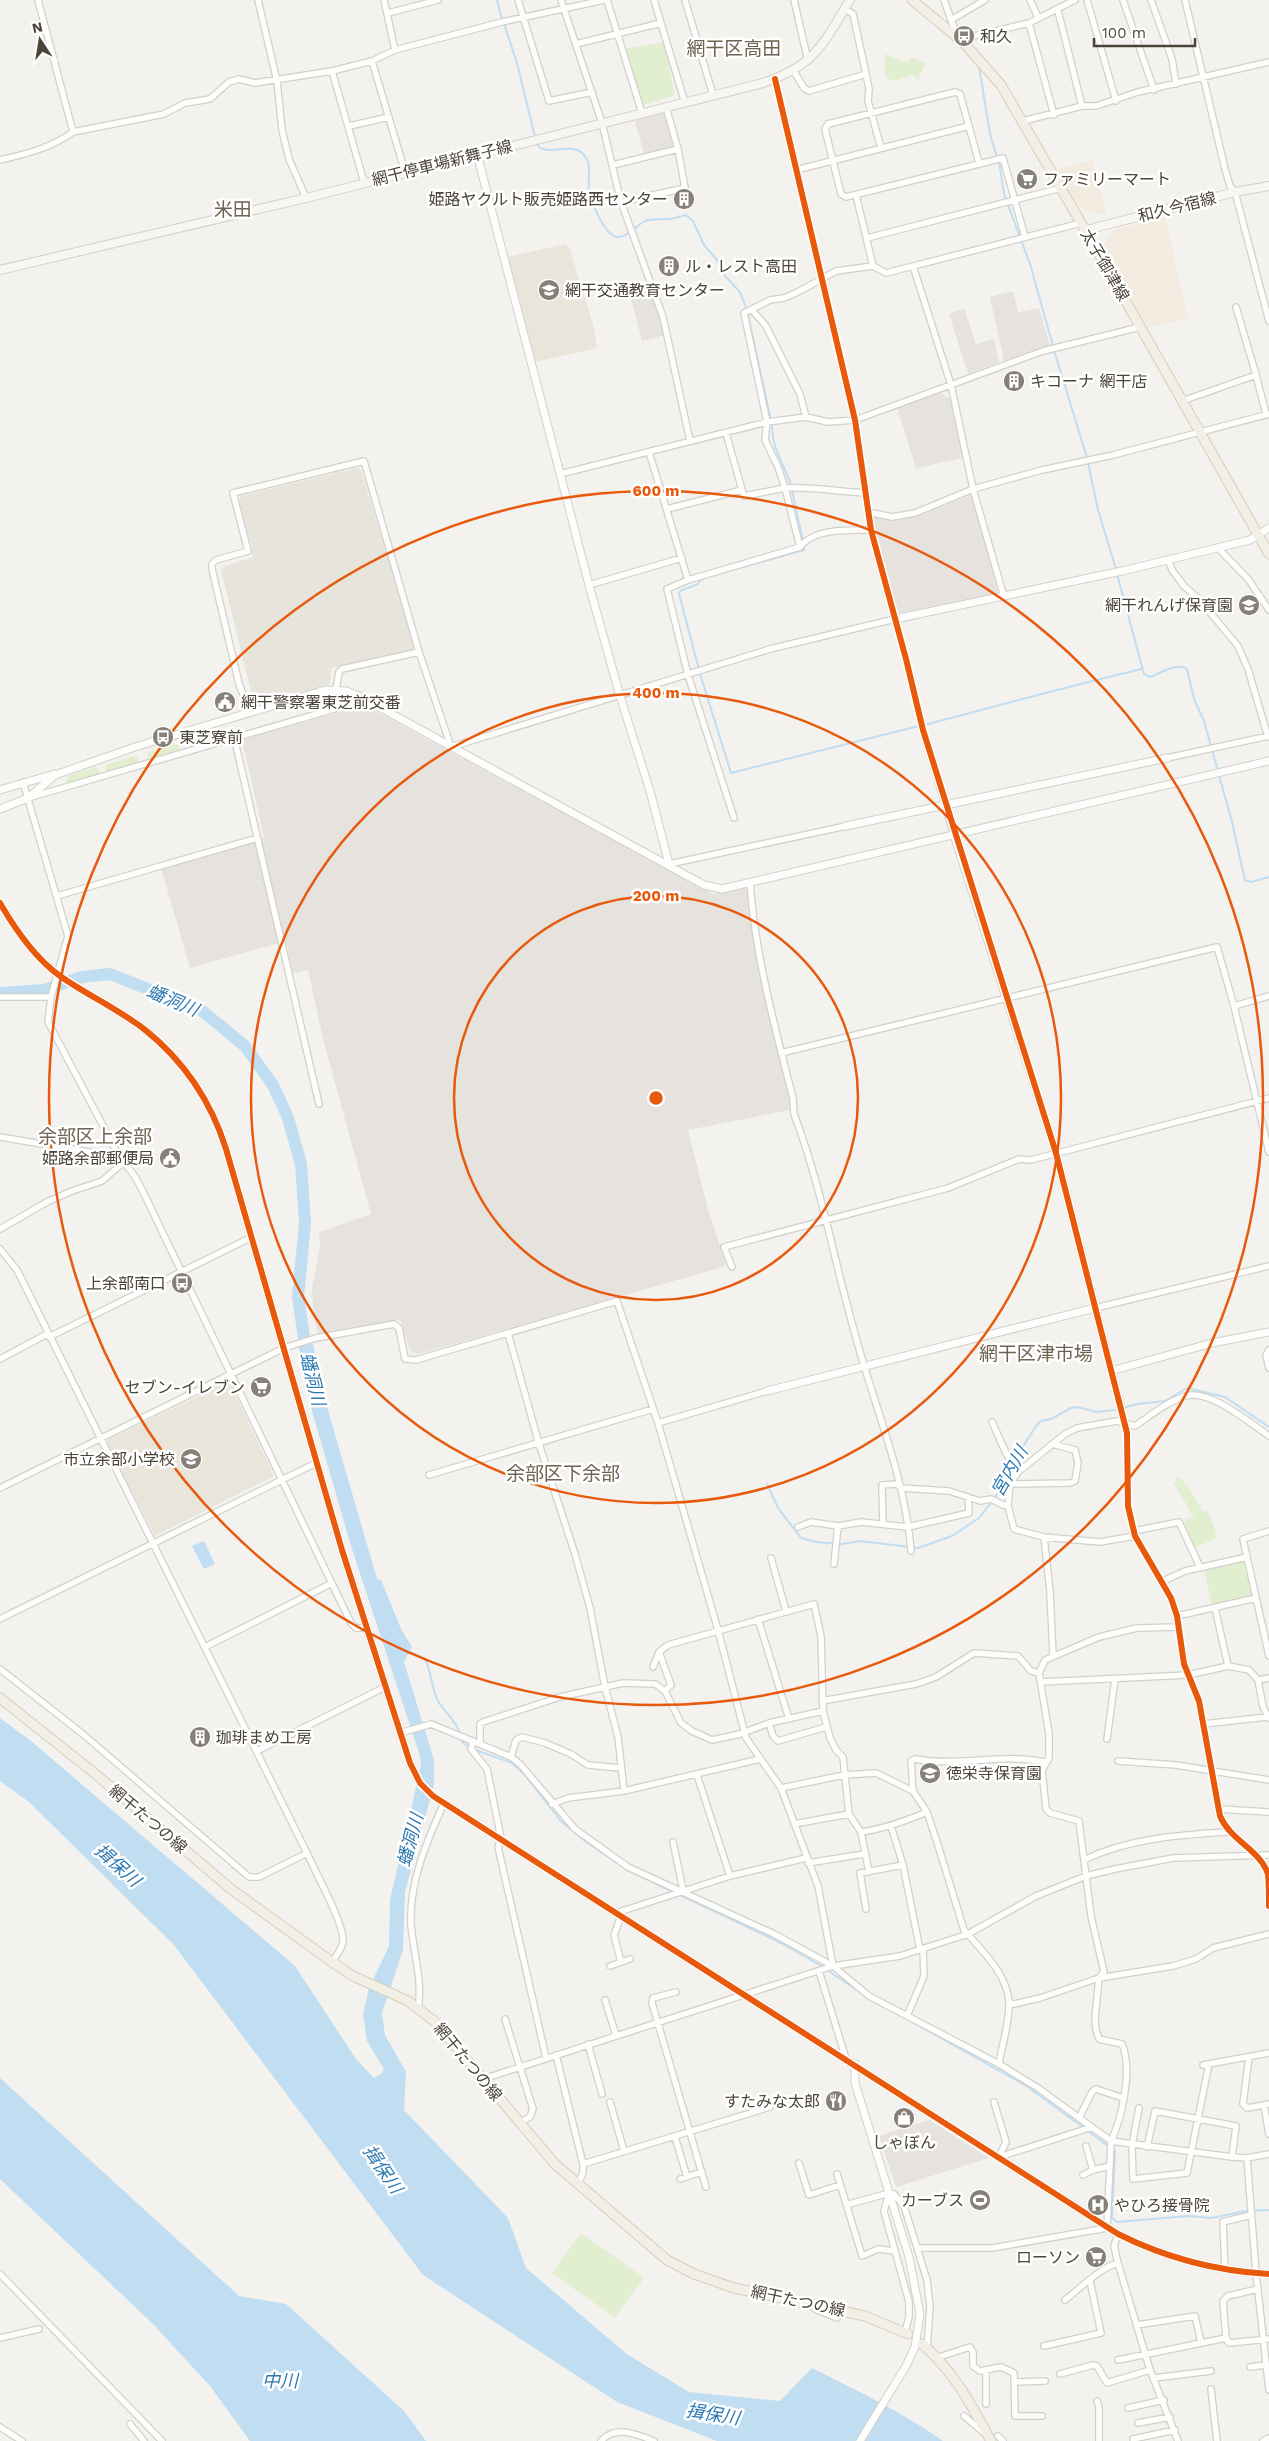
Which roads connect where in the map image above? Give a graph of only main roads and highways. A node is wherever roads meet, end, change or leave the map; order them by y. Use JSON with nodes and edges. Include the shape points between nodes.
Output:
{"nodes":[{"id":1,"x":850,"y":0,"type":"edge"},
{"id":2,"x":912,"y":0,"type":"edge"},
{"id":3,"x":1269,"y":186,"type":"edge"},
{"id":4,"x":1083,"y":226,"type":"junction"},
{"id":5,"x":0,"y":270,"type":"edge"},
{"id":6,"x":1269,"y":554,"type":"edge"},
{"id":7,"x":0,"y":1698,"type":"edge"},
{"id":8,"x":907,"y":2333,"type":"road end"},
{"id":9,"x":925,"y":2346,"type":"road end"},
{"id":10,"x":992,"y":2437,"type":"edge"}],
"edges":[{"from":1,"to":5,"type":"main road","name":"網干停車場新舞子線","via":[[824,45],[808,61],[775,79],[306,198]]},
{"from":2,"to":4,"type":"main road","name":"太子御津線","via":[[960,39],[1001,86]]},
{"from":3,"to":4,"type":"main road","name":"和久今宿線"},
{"from":4,"to":6,"type":"main road","name":"太子御津線"},
{"from":7,"to":8,"type":"main road","name":"網干たつの線","via":[[231,1889],[353,1976],[418,2008],[445,2031],[555,2164],[646,2244],[680,2268],[734,2288],[865,2316]]},
{"from":9,"to":10,"type":"main road","via":[[962,2391]]}]}
